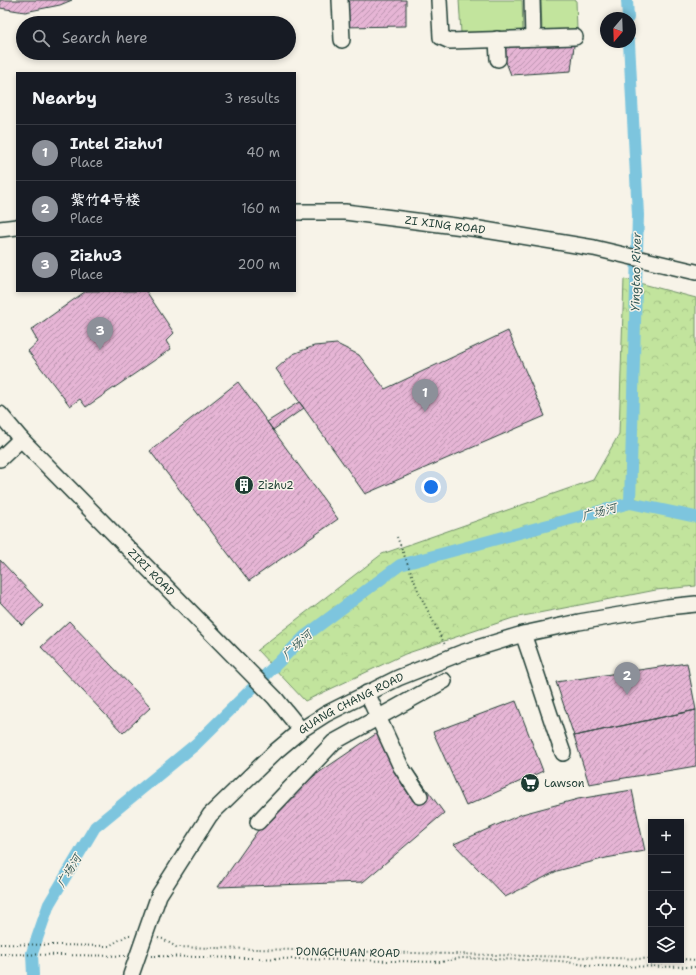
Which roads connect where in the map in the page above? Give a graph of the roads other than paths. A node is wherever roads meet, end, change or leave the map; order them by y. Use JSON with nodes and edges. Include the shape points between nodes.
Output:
{"nodes":[{"id":1,"x":340,"y":0,"type":"edge"},
{"id":2,"x":439,"y":0,"type":"edge"},
{"id":3,"x":532,"y":0,"type":"edge"},
{"id":4,"x":575,"y":37,"type":"dead end"},
{"id":5,"x":534,"y":38,"type":"junction"},
{"id":6,"x":497,"y":39,"type":"junction"},
{"id":7,"x":342,"y":40,"type":"dead end"},
{"id":8,"x":498,"y":59,"type":"dead end"},
{"id":9,"x":296,"y":212,"type":"edge"},
{"id":10,"x":16,"y":227,"type":"edge"},
{"id":11,"x":0,"y":228,"type":"edge"},
{"id":12,"x":696,"y":272,"type":"edge"},
{"id":13,"x":0,"y":414,"type":"edge"},
{"id":14,"x":21,"y":439,"type":"junction"},
{"id":15,"x":0,"y":459,"type":"edge"},
{"id":16,"x":696,"y":604,"type":"edge"},
{"id":17,"x":523,"y":634,"type":"junction"},
{"id":18,"x":444,"y":681,"type":"dead end"},
{"id":19,"x":367,"y":693,"type":"junction"},
{"id":20,"x":378,"y":717,"type":"junction"},
{"id":21,"x":301,"y":730,"type":"junction"},
{"id":22,"x":562,"y":753,"type":"dead end"},
{"id":23,"x":420,"y":796,"type":"dead end"},
{"id":24,"x":258,"y":822,"type":"dead end"},
{"id":25,"x":131,"y":975,"type":"edge"}],
"edges":[{"from":1,"to":7,"type":"street"},
{"from":2,"to":6,"type":"street","via":[[441,37],[450,41]]},
{"from":3,"to":5,"type":"street"},
{"from":4,"to":5,"type":"street"},
{"from":5,"to":6,"type":"street"},
{"from":6,"to":8,"type":"street"},
{"from":9,"to":12,"type":"street","name":"ZI XING ROAD","via":[[345,212],[479,230],[594,248]]},
{"from":10,"to":11,"type":"street"},
{"from":13,"to":14,"type":"street","name":"ZIRI ROAD"},
{"from":14,"to":15,"type":"street"},
{"from":14,"to":21,"type":"street","name":"ZIRI ROAD","via":[[236,658]]},
{"from":16,"to":17,"type":"street","name":"GUANG CHANG ROAD","via":[[579,622]]},
{"from":17,"to":19,"type":"street","name":"GUANG CHANG ROAD","via":[[451,657]]},
{"from":17,"to":22,"type":"street"},
{"from":18,"to":20,"type":"street"},
{"from":19,"to":20,"type":"street"},
{"from":19,"to":21,"type":"street","name":"GUANG CHANG ROAD"},
{"from":20,"to":23,"type":"street","via":[[402,767]]},
{"from":20,"to":24,"type":"street","via":[[334,742]]},
{"from":21,"to":25,"type":"street","name":"GUANG CHANG ROAD","via":[[210,815],[159,895]]}]}
